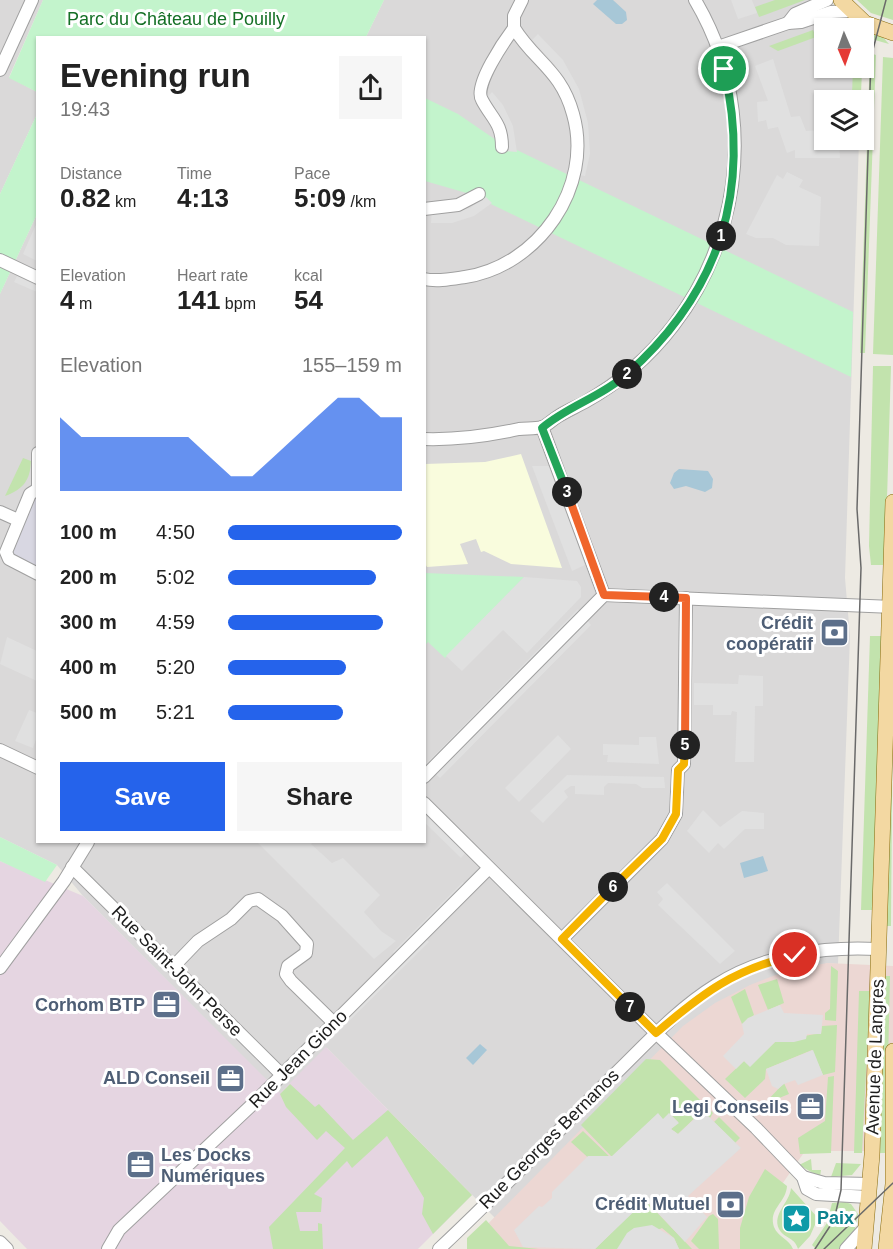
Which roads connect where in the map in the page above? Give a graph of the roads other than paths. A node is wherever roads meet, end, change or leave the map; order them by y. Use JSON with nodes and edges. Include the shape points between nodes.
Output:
{"nodes":[{"id":1,"x":32,"y":0,"type":"edge"},
{"id":2,"x":522,"y":0,"type":"edge"},
{"id":3,"x":695,"y":0,"type":"edge"},
{"id":4,"x":826,"y":0,"type":"edge"},
{"id":5,"x":846,"y":6,"type":"edge"},
{"id":6,"x":788,"y":22,"type":"junction"},
{"id":7,"x":514,"y":28,"type":"junction"},
{"id":8,"x":889,"y":32,"type":"edge"},
{"id":9,"x":893,"y":45,"type":"edge"},
{"id":10,"x":718,"y":47,"type":"junction"},
{"id":11,"x":0,"y":69,"type":"edge"},
{"id":12,"x":502,"y":147,"type":"dead end"},
{"id":13,"x":479,"y":194,"type":"dead end"},
{"id":14,"x":426,"y":208,"type":"edge"},
{"id":15,"x":0,"y":260,"type":"edge"},
{"id":16,"x":36,"y":277,"type":"edge"},
{"id":17,"x":426,"y":279,"type":"edge"},
{"id":18,"x":542,"y":428,"type":"junction"},
{"id":19,"x":426,"y":439,"type":"edge"},
{"id":20,"x":36,"y":490,"type":"edge"},
{"id":21,"x":893,"y":502,"type":"edge"},
{"id":22,"x":0,"y":512,"type":"edge"},
{"id":23,"x":18,"y":520,"type":"junction"},
{"id":24,"x":4,"y":561,"type":"edge"},
{"id":25,"x":36,"y":573,"type":"edge"},
{"id":26,"x":604,"y":595,"type":"junction"},
{"id":27,"x":686,"y":598,"type":"junction"},
{"id":28,"x":891,"y":607,"type":"edge"},
{"id":29,"x":0,"y":750,"type":"edge"},
{"id":30,"x":36,"y":767,"type":"edge"},
{"id":31,"x":426,"y":775,"type":"edge"},
{"id":32,"x":426,"y":805,"type":"edge"},
{"id":33,"x":87,"y":843,"type":"edge"},
{"id":34,"x":72,"y":867,"type":"junction"},
{"id":35,"x":488,"y":869,"type":"junction"},
{"id":36,"x":562,"y":939,"type":"junction"},
{"id":37,"x":878,"y":949,"type":"junction"},
{"id":38,"x":174,"y":967,"type":"junction"},
{"id":39,"x":0,"y":968,"type":"edge"},
{"id":40,"x":334,"y":1023,"type":"junction"},
{"id":41,"x":656,"y":1033,"type":"junction"},
{"id":42,"x":893,"y":1051,"type":"edge"},
{"id":43,"x":282,"y":1075,"type":"junction"},
{"id":44,"x":869,"y":1190,"type":"junction"},
{"id":45,"x":893,"y":1190,"type":"edge"},
{"id":46,"x":866,"y":1228,"type":"junction"},
{"id":47,"x":0,"y":1242,"type":"edge"},
{"id":48,"x":443,"y":1248,"type":"edge"},
{"id":49,"x":7,"y":1249,"type":"edge"},
{"id":50,"x":108,"y":1249,"type":"edge"},
{"id":51,"x":846,"y":1249,"type":"edge"},
{"id":52,"x":864,"y":1249,"type":"edge"},
{"id":53,"x":886,"y":1249,"type":"edge"}],
"edges":[{"from":1,"to":11,"type":"street"},
{"from":2,"to":7,"type":"street","via":[[514,16]]},
{"from":3,"to":10,"type":"street"},
{"from":4,"to":6,"type":"street","via":[[795,14]]},
{"from":5,"to":6,"type":"street","via":[[801,22]]},
{"from":5,"to":8,"type":"main road","via":[[865,23]]},
{"from":6,"to":10,"type":"street"},
{"from":7,"to":12,"type":"street","via":[[500,46],[480,88],[481,100],[499,126]]},
{"from":7,"to":17,"type":"street","via":[[558,79],[574,116],[575,159],[564,204],[548,229],[529,248],[492,271]]},
{"from":8,"to":9,"type":"main road"},
{"from":10,"to":18,"type":"street","via":[[733,116],[733,169],[731,204],[707,273],[684,313],[642,361],[601,393]]},
{"from":13,"to":14,"type":"street","via":[[458,205]]},
{"from":15,"to":16,"type":"street"},
{"from":18,"to":19,"type":"street","via":[[474,438]]},
{"from":18,"to":26,"type":"street"},
{"from":20,"to":23,"type":"street","via":[[30,494]]},
{"from":21,"to":28,"type":"main road","name":"Avenue de Langres"},
{"from":22,"to":23,"type":"street"},
{"from":23,"to":24,"type":"street"},
{"from":24,"to":25,"type":"street"},
{"from":26,"to":27,"type":"street"},
{"from":26,"to":31,"type":"street"},
{"from":27,"to":28,"type":"street"},
{"from":27,"to":36,"type":"street","via":[[684,764],[678,770],[676,814],[662,839]]},
{"from":28,"to":37,"type":"main road","name":"Avenue de Langres"},
{"from":29,"to":30,"type":"street"},
{"from":32,"to":35,"type":"street"},
{"from":33,"to":34,"type":"street"},
{"from":34,"to":38,"type":"street","name":"Rue Saint-John Perse"},
{"from":34,"to":39,"type":"street"},
{"from":35,"to":36,"type":"street"},
{"from":35,"to":40,"type":"street","name":"Rue Jean Giono"},
{"from":36,"to":41,"type":"street"},
{"from":37,"to":41,"type":"street","name":"Rue Georges Bernanos","via":[[803,953],[743,971],[696,998]]},
{"from":37,"to":44,"type":"main road","name":"Avenue de Langres"},
{"from":38,"to":40,"type":"street","via":[[198,941],[231,919],[249,901],[258,899],[282,916],[307,944],[306,952],[288,966],[286,974]]},
{"from":38,"to":43,"type":"street","name":"Rue Saint-John Perse"},
{"from":40,"to":43,"type":"street","name":"Rue Jean Giono"},
{"from":41,"to":44,"type":"street","via":[[803,1177]]},
{"from":41,"to":48,"type":"street","name":"Rue Georges Bernanos"},
{"from":42,"to":45,"type":"main road","name":"Avenue de Langres"},
{"from":43,"to":50,"type":"street","name":"Rue Jean Giono","via":[[119,1230]]},
{"from":44,"to":45,"type":"main road"},
{"from":44,"to":46,"type":"main road","name":"Avenue de Langres"},
{"from":45,"to":53,"type":"main road","name":"Avenue de Langres"},
{"from":46,"to":51,"type":"street"},
{"from":46,"to":52,"type":"main road","name":"Avenue de Langres"},
{"from":47,"to":49,"type":"street"}]}
